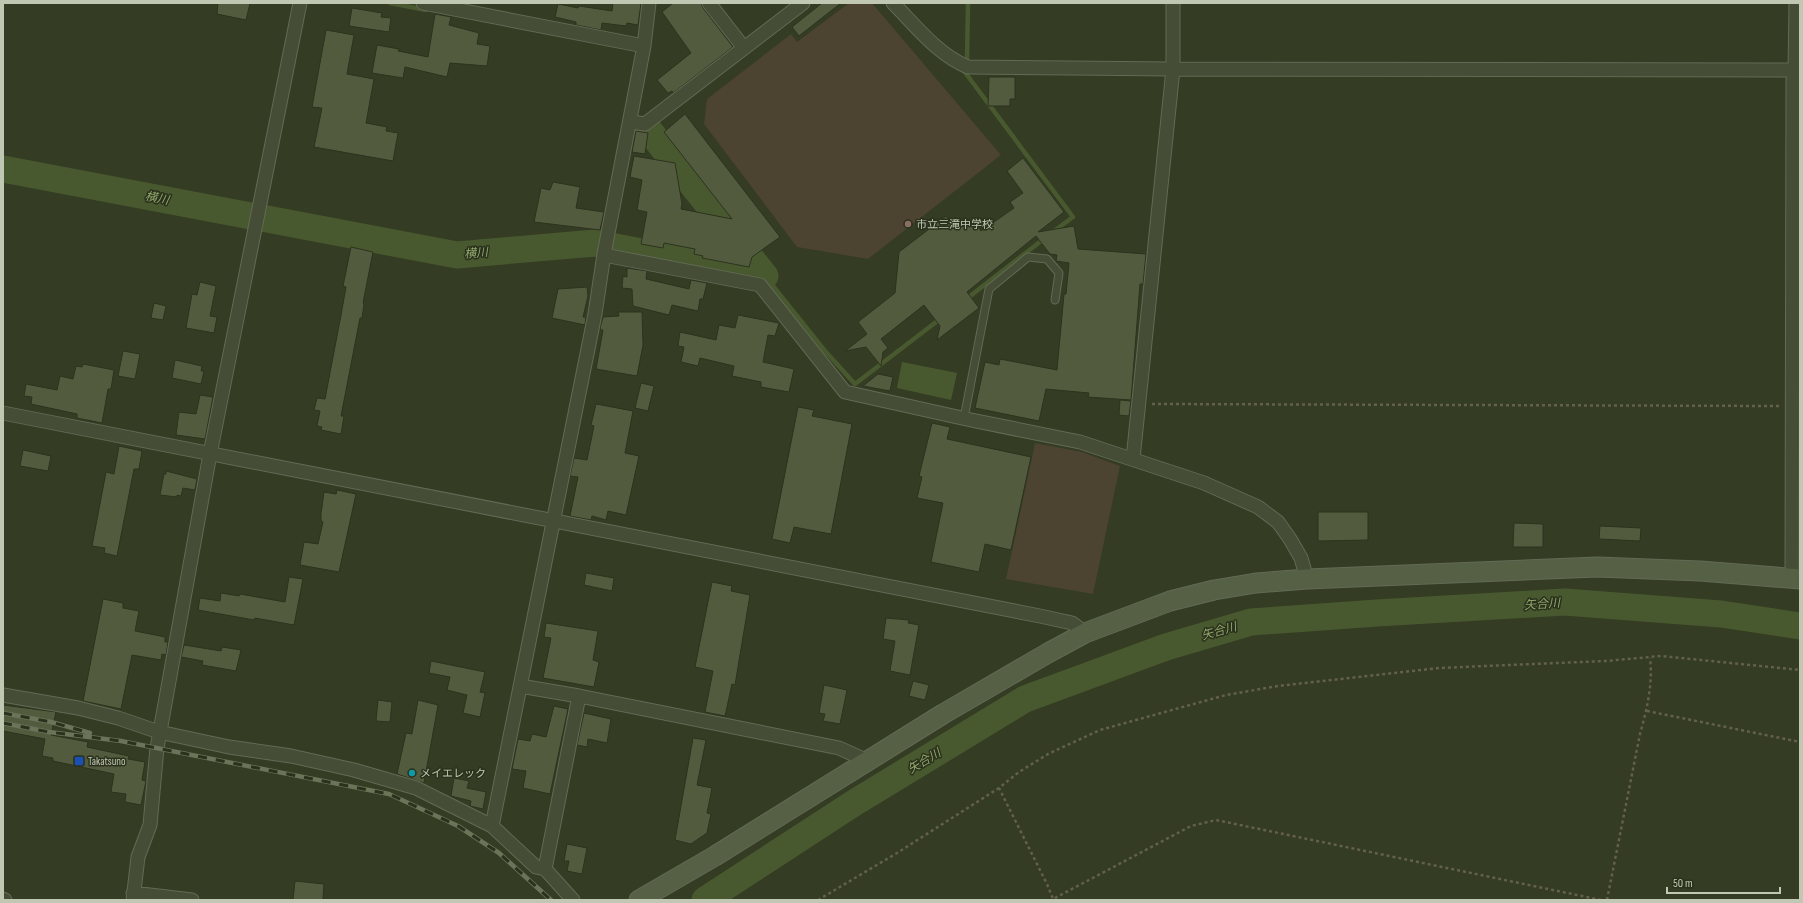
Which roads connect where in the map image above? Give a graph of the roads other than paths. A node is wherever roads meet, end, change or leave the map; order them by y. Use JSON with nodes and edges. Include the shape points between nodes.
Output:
{"nodes":[{"id":1,"x":300,"y":3,"type":"edge"},
{"id":2,"x":423,"y":3,"type":"edge"},
{"id":3,"x":649,"y":3,"type":"edge"},
{"id":4,"x":709,"y":3,"type":"edge"},
{"id":5,"x":803,"y":3,"type":"edge"},
{"id":6,"x":894,"y":3,"type":"edge"},
{"id":7,"x":1173,"y":3,"type":"edge"},
{"id":8,"x":1796,"y":3,"type":"edge"},
{"id":9,"x":644,"y":46,"type":"junction"},
{"id":10,"x":744,"y":48,"type":"junction"},
{"id":11,"x":1173,"y":69,"type":"junction"},
{"id":12,"x":1797,"y":70,"type":"edge"},
{"id":13,"x":631,"y":122,"type":"junction"},
{"id":14,"x":605,"y":250,"type":"junction"},
{"id":15,"x":1055,"y":300,"type":"dead end"},
{"id":16,"x":1796,"y":406,"type":"edge"},
{"id":17,"x":3,"y":413,"type":"edge"},
{"id":18,"x":964,"y":418,"type":"junction"},
{"id":19,"x":210,"y":454,"type":"junction"},
{"id":20,"x":1133,"y":459,"type":"junction"},
{"id":21,"x":553,"y":521,"type":"junction"},
{"id":22,"x":1796,"y":578,"type":"edge"},
{"id":23,"x":1307,"y":579,"type":"junction"},
{"id":24,"x":1085,"y":633,"type":"junction"},
{"id":25,"x":520,"y":686,"type":"junction"},
{"id":26,"x":3,"y":695,"type":"edge"},
{"id":27,"x":579,"y":696,"type":"junction"},
{"id":28,"x":159,"y":732,"type":"junction"},
{"id":29,"x":868,"y":761,"type":"junction"},
{"id":30,"x":492,"y":826,"type":"junction"},
{"id":31,"x":545,"y":869,"type":"junction"},
{"id":32,"x":133,"y":897,"type":"edge"},
{"id":33,"x":192,"y":900,"type":"edge"},
{"id":34,"x":573,"y":900,"type":"edge"},
{"id":35,"x":639,"y":900,"type":"edge"}],
"edges":[{"from":1,"to":19,"type":"street"},
{"from":2,"to":9,"type":"street"},
{"from":3,"to":9,"type":"street"},
{"from":4,"to":10,"type":"street"},
{"from":5,"to":10,"type":"street"},
{"from":6,"to":11,"type":"street","via":[[945,54],[955,62],[968,66]]},
{"from":7,"to":11,"type":"street"},
{"from":8,"to":12,"type":"street"},
{"from":9,"to":13,"type":"street"},
{"from":10,"to":13,"type":"street","via":[[645,124]]},
{"from":11,"to":12,"type":"street"},
{"from":11,"to":20,"type":"street"},
{"from":12,"to":16,"type":"street","via":[[1793,80]]},
{"from":13,"to":14,"type":"street"},
{"from":14,"to":18,"type":"street","via":[[760,285],[845,392]]},
{"from":14,"to":21,"type":"street","via":[[595,314]]},
{"from":15,"to":18,"type":"lane","via":[[1059,273],[1047,259],[1028,258],[989,289]]},
{"from":16,"to":22,"type":"street"},
{"from":17,"to":19,"type":"street"},
{"from":18,"to":20,"type":"street","via":[[1080,442]]},
{"from":19,"to":21,"type":"street"},
{"from":19,"to":28,"type":"street"},
{"from":20,"to":23,"type":"street","via":[[1204,483],[1269,514],[1290,539],[1301,558]]},
{"from":21,"to":24,"type":"street","via":[[1040,616],[1072,623]]},
{"from":21,"to":25,"type":"street"},
{"from":22,"to":23,"type":"street","via":[[1597,567]]},
{"from":23,"to":24,"type":"street","via":[[1256,583],[1178,599]]},
{"from":24,"to":29,"type":"street"},
{"from":25,"to":27,"type":"street"},
{"from":25,"to":30,"type":"street"},
{"from":26,"to":28,"type":"street","via":[[78,708]]},
{"from":27,"to":29,"type":"street","via":[[839,748]]},
{"from":27,"to":31,"type":"street"},
{"from":28,"to":30,"type":"street","via":[[354,770],[416,788]]},
{"from":28,"to":32,"type":"street","via":[[150,825],[138,857]]},
{"from":29,"to":35,"type":"street"},
{"from":30,"to":31,"type":"street","via":[[536,867]]},
{"from":31,"to":34,"type":"street"},
{"from":32,"to":33,"type":"street"}]}
